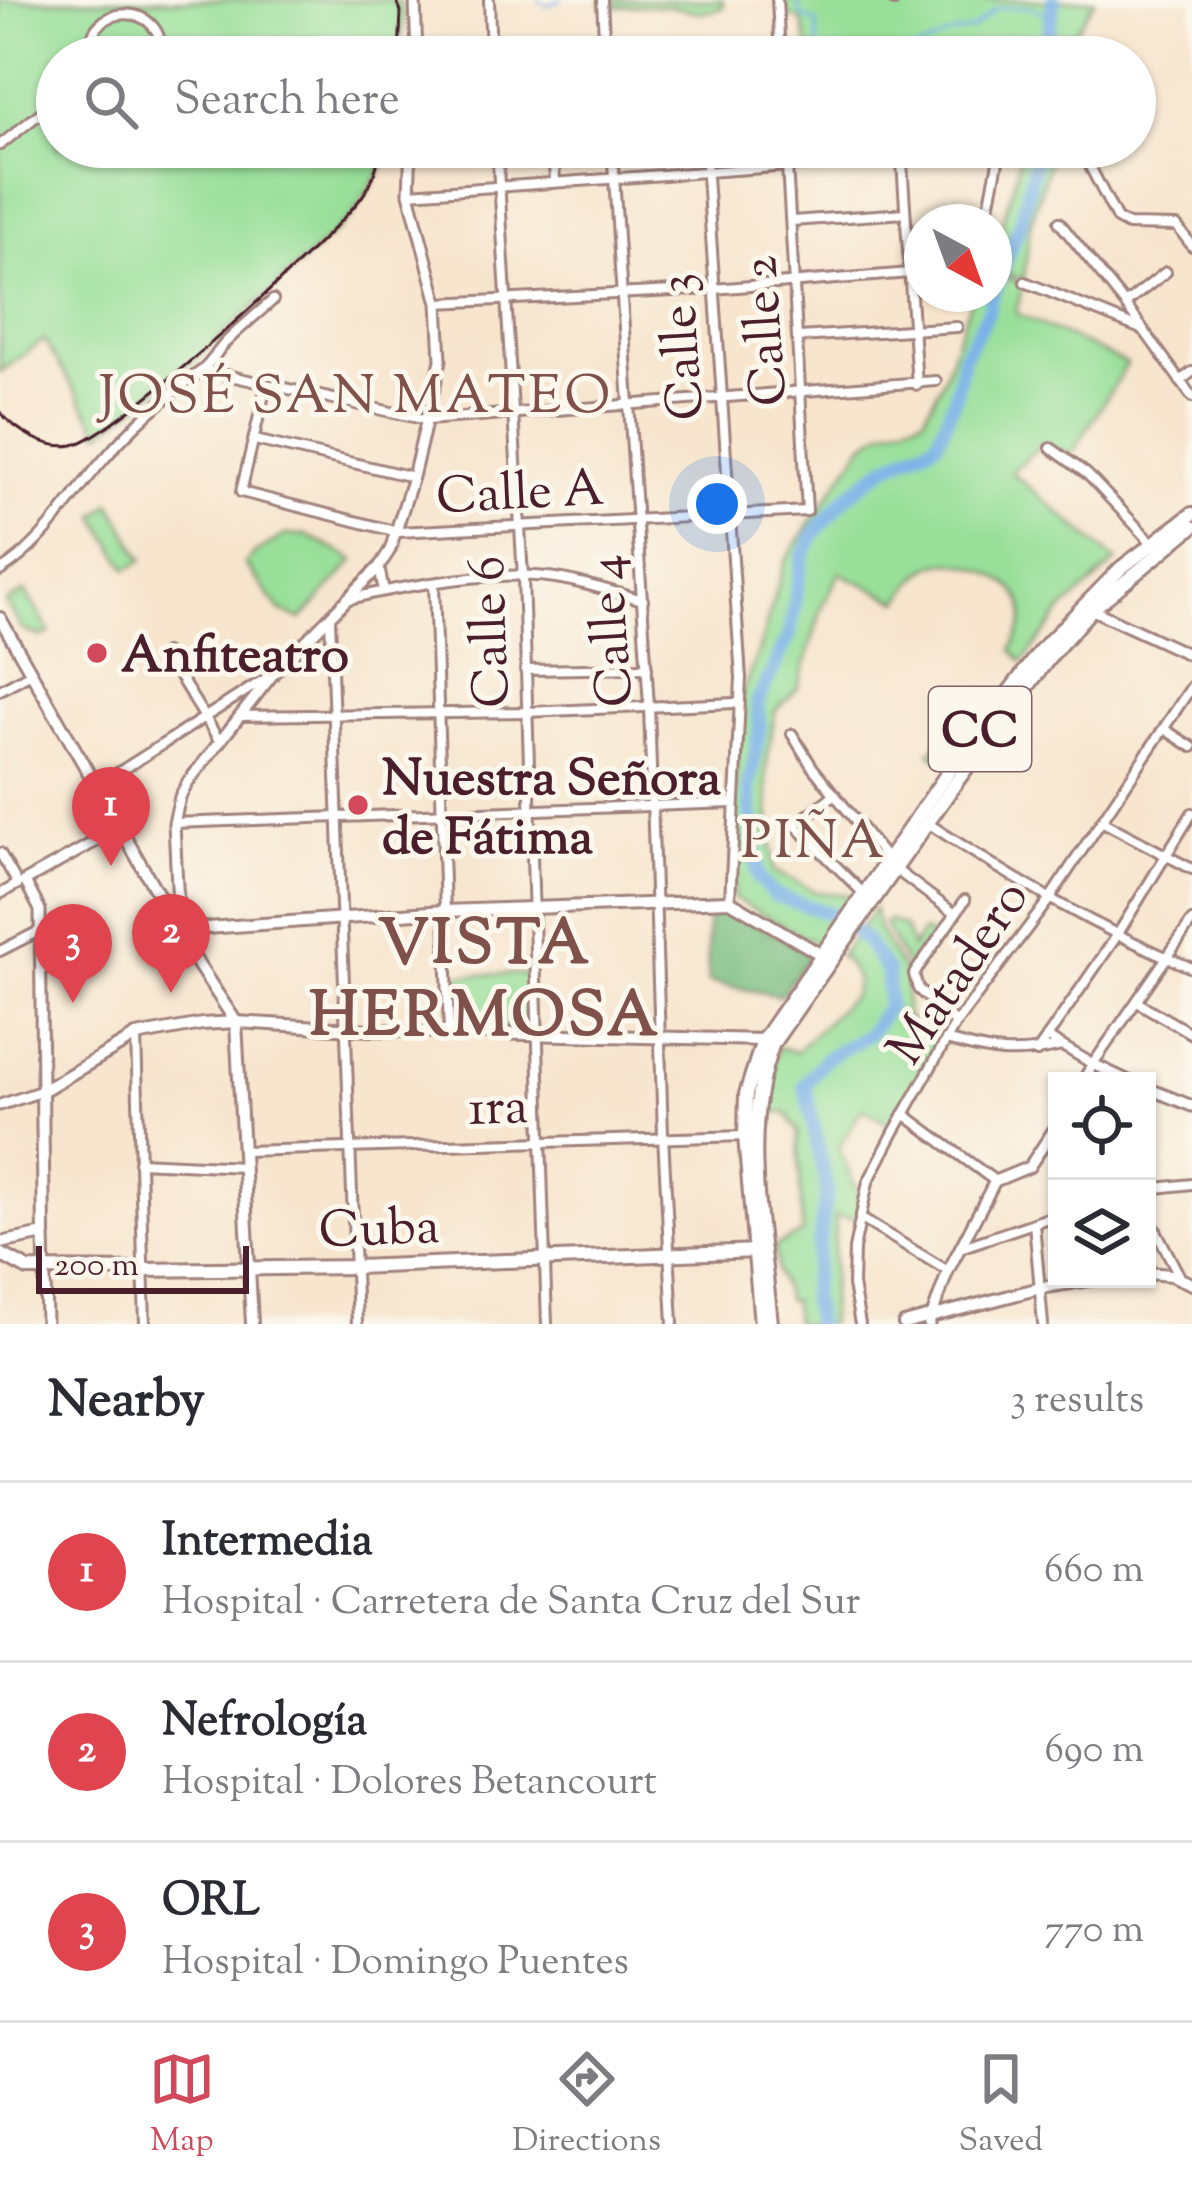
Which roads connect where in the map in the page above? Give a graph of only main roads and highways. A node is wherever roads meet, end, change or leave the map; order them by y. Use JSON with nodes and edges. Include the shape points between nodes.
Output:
{"nodes":[{"id":1,"x":1192,"y":514,"type":"edge"},
{"id":2,"x":1192,"y":527,"type":"edge"},
{"id":3,"x":1156,"y":547,"type":"junction"},
{"id":4,"x":0,"y":618,"type":"edge"},
{"id":5,"x":179,"y":930,"type":"junction"},
{"id":6,"x":827,"y":953,"type":"junction"},
{"id":7,"x":216,"y":995,"type":"junction"},
{"id":8,"x":236,"y":1022,"type":"junction"},
{"id":9,"x":202,"y":1024,"type":"junction"},
{"id":10,"x":763,"y":1040,"type":"junction"},
{"id":11,"x":750,"y":1136,"type":"junction"},
{"id":12,"x":0,"y":1243,"type":"edge"},
{"id":13,"x":753,"y":1249,"type":"junction"},
{"id":14,"x":0,"y":1254,"type":"edge"},
{"id":15,"x":250,"y":1269,"type":"junction"},
{"id":16,"x":1156,"y":1275,"type":"edge"},
{"id":17,"x":1192,"y":1285,"type":"edge"},
{"id":18,"x":1048,"y":1287,"type":"edge"},
{"id":19,"x":933,"y":1317,"type":"edge"},
{"id":20,"x":253,"y":1324,"type":"edge"},
{"id":21,"x":761,"y":1324,"type":"edge"},
{"id":22,"x":771,"y":1324,"type":"edge"},
{"id":23,"x":904,"y":1324,"type":"edge"}],
"edges":[{"from":1,"to":3,"type":"main road","number":"CC"},
{"from":2,"to":3,"type":"main road","number":"CC"},
{"from":3,"to":6,"type":"main road","number":"CC","via":[[1086,607],[1007,703]]},
{"from":4,"to":5,"type":"main road"},
{"from":5,"to":6,"type":"main road","via":[[730,901]]},
{"from":5,"to":7,"type":"main road"},
{"from":6,"to":10,"type":"main road","number":"CC"},
{"from":6,"to":11,"type":"main road","number":"CC","via":[[773,1042]]},
{"from":7,"to":8,"type":"main road"},
{"from":7,"to":9,"type":"main road","via":[[217,1008]]},
{"from":8,"to":9,"type":"main road"},
{"from":8,"to":10,"type":"main road"},
{"from":8,"to":15,"type":"main road"},
{"from":9,"to":12,"type":"main road","via":[[136,1036],[42,1091],[44,1234]]},
{"from":10,"to":11,"type":"main road","number":"CC","via":[[746,1094]]},
{"from":11,"to":13,"type":"main road","number":"CC"},
{"from":13,"to":15,"type":"main road","name":"Cuba"},
{"from":13,"to":21,"type":"main road"},
{"from":13,"to":22,"type":"main road","number":"CC"},
{"from":14,"to":15,"type":"main road","name":"Cuba","via":[[28,1269]]},
{"from":15,"to":20,"type":"main road"},
{"from":16,"to":17,"type":"main road"},
{"from":18,"to":19,"type":"main road"},
{"from":19,"to":23,"type":"main road"}]}
